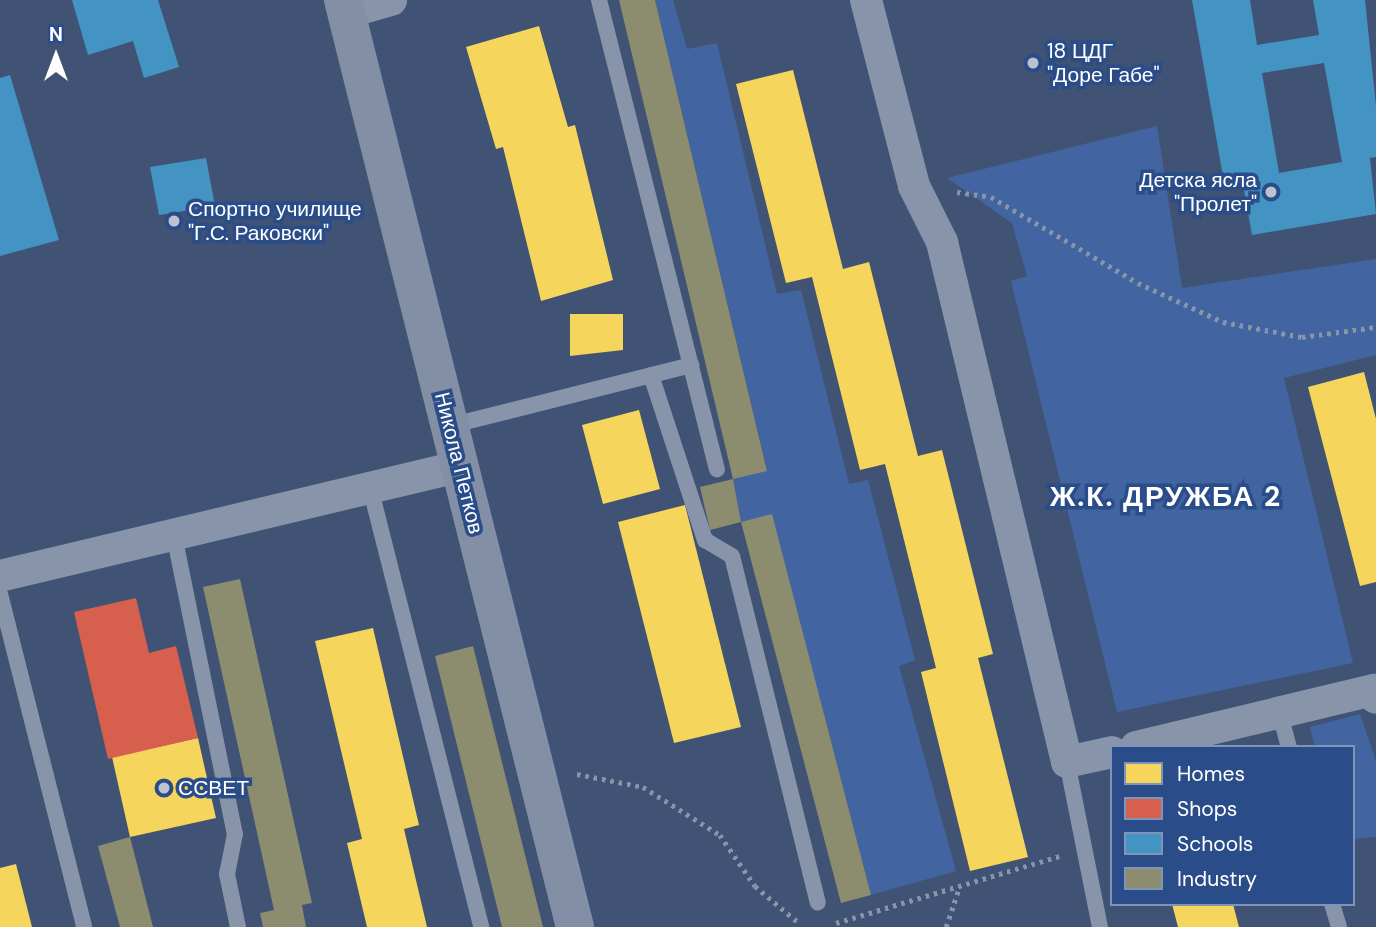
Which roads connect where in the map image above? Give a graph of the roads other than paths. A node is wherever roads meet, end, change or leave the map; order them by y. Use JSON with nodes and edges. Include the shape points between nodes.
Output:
{"nodes":[{"id":1,"x":391,"y":0,"type":"edge"},
{"id":2,"x":599,"y":0,"type":"edge"},
{"id":3,"x":866,"y":0,"type":"edge"},
{"id":4,"x":345,"y":7,"type":"edge"},
{"id":5,"x":691,"y":365,"type":"junction"},
{"id":6,"x":651,"y":375,"type":"junction"},
{"id":7,"x":449,"y":426,"type":"junction"},
{"id":8,"x":460,"y":466,"type":"junction"},
{"id":9,"x":717,"y":469,"type":"dead end"},
{"id":10,"x":370,"y":487,"type":"junction"},
{"id":11,"x":174,"y":535,"type":"junction"},
{"id":12,"x":0,"y":576,"type":"edge"},
{"id":13,"x":0,"y":594,"type":"edge"},
{"id":14,"x":1376,"y":698,"type":"edge"},
{"id":15,"x":1280,"y":714,"type":"junction"},
{"id":16,"x":1145,"y":745,"type":"edge"},
{"id":17,"x":1288,"y":745,"type":"edge"},
{"id":18,"x":1110,"y":752,"type":"edge"},
{"id":19,"x":1067,"y":762,"type":"junction"},
{"id":20,"x":818,"y":903,"type":"dead end"},
{"id":21,"x":1333,"y":906,"type":"edge"},
{"id":22,"x":84,"y":927,"type":"edge"},
{"id":23,"x":238,"y":927,"type":"edge"},
{"id":24,"x":481,"y":927,"type":"edge"},
{"id":25,"x":575,"y":927,"type":"edge"},
{"id":26,"x":1100,"y":927,"type":"edge"},
{"id":27,"x":1339,"y":927,"type":"edge"}],
"edges":[{"from":1,"to":4,"type":"street"},
{"from":2,"to":5,"type":"lane"},
{"from":3,"to":19,"type":"street","via":[[914,186],[942,242]]},
{"from":4,"to":7,"type":"street","name":"Никола Петков"},
{"from":5,"to":6,"type":"lane"},
{"from":5,"to":9,"type":"lane"},
{"from":6,"to":7,"type":"lane"},
{"from":6,"to":20,"type":"lane","via":[[705,540],[732,556]]},
{"from":7,"to":8,"type":"street","name":"Никола Петков"},
{"from":8,"to":10,"type":"street"},
{"from":8,"to":25,"type":"street","name":"Никола Петков"},
{"from":10,"to":11,"type":"street"},
{"from":10,"to":24,"type":"lane"},
{"from":11,"to":12,"type":"street"},
{"from":11,"to":23,"type":"lane","via":[[235,834],[227,874]]},
{"from":13,"to":22,"type":"lane"},
{"from":14,"to":15,"type":"street","via":[[1374,690]]},
{"from":15,"to":16,"type":"street"},
{"from":15,"to":17,"type":"lane"},
{"from":18,"to":19,"type":"street"},
{"from":19,"to":26,"type":"lane"},
{"from":21,"to":27,"type":"lane"}]}
